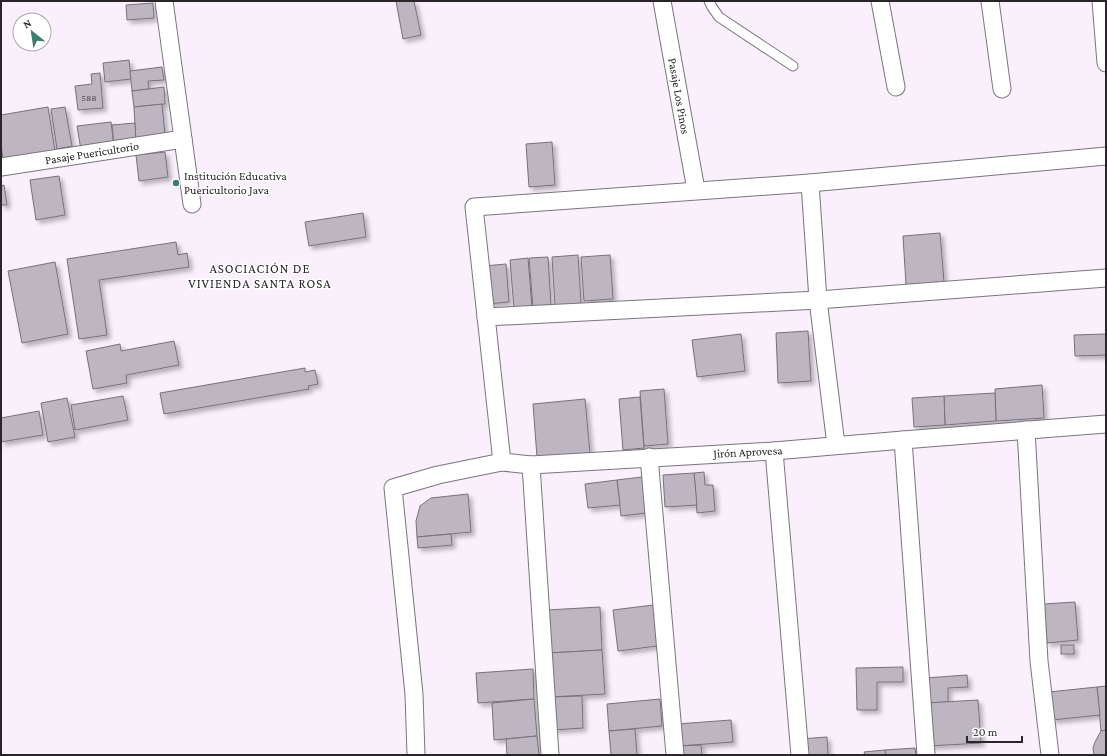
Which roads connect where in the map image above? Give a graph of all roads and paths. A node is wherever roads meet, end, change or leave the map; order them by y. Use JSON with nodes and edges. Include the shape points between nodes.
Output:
{"nodes":[{"id":1,"x":164,"y":1,"type":"edge"},
{"id":2,"x":662,"y":1,"type":"edge"},
{"id":3,"x":709,"y":1,"type":"edge"},
{"id":4,"x":880,"y":1,"type":"edge"},
{"id":5,"x":990,"y":1,"type":"edge"},
{"id":6,"x":1101,"y":1,"type":"edge"},
{"id":7,"x":1106,"y":63,"type":"edge"},
{"id":8,"x":793,"y":66,"type":"dead end"},
{"id":9,"x":896,"y":88,"type":"dead end"},
{"id":10,"x":1002,"y":89,"type":"dead end"},
{"id":11,"x":183,"y":139,"type":"junction"},
{"id":12,"x":1106,"y":156,"type":"edge"},
{"id":13,"x":1,"y":167,"type":"edge"},
{"id":14,"x":810,"y":183,"type":"junction"},
{"id":15,"x":696,"y":190,"type":"junction"},
{"id":16,"x":192,"y":204,"type":"dead end"},
{"id":17,"x":1106,"y":278,"type":"edge"},
{"id":18,"x":818,"y":300,"type":"junction"},
{"id":19,"x":486,"y":317,"type":"junction"},
{"id":20,"x":1106,"y":424,"type":"edge"},
{"id":21,"x":1026,"y":430,"type":"junction"},
{"id":22,"x":903,"y":440,"type":"junction"},
{"id":23,"x":836,"y":445,"type":"junction"},
{"id":24,"x":774,"y":451,"type":"junction"},
{"id":25,"x":649,"y":458,"type":"junction"},
{"id":26,"x":502,"y":462,"type":"junction"},
{"id":27,"x":531,"y":464,"type":"junction"},
{"id":28,"x":416,"y":755,"type":"edge"},
{"id":29,"x":550,"y":755,"type":"edge"},
{"id":30,"x":675,"y":755,"type":"edge"},
{"id":31,"x":800,"y":755,"type":"edge"},
{"id":32,"x":926,"y":755,"type":"edge"},
{"id":33,"x":1050,"y":755,"type":"edge"}],
"edges":[{"from":1,"to":11,"type":"street"},
{"from":2,"to":15,"type":"street","name":"Pasaje Los Pinos"},
{"from":3,"to":8,"type":"lane","via":[[719,17]]},
{"from":4,"to":9,"type":"street"},
{"from":5,"to":10,"type":"street"},
{"from":6,"to":7,"type":"street"},
{"from":11,"to":13,"type":"street","name":"Pasaje Puericultorio"},
{"from":11,"to":16,"type":"street"},
{"from":12,"to":14,"type":"street"},
{"from":14,"to":15,"type":"street"},
{"from":14,"to":18,"type":"street"},
{"from":15,"to":19,"type":"street","via":[[474,207]]},
{"from":17,"to":18,"type":"street"},
{"from":18,"to":19,"type":"street"},
{"from":18,"to":23,"type":"street"},
{"from":19,"to":26,"type":"street"},
{"from":20,"to":21,"type":"street","name":"Jirón Aprovesa"},
{"from":21,"to":22,"type":"street","name":"Jirón Aprovesa"},
{"from":21,"to":33,"type":"street","via":[[1039,661]]},
{"from":22,"to":23,"type":"street","name":"Jirón Aprovesa"},
{"from":22,"to":32,"type":"street"},
{"from":23,"to":24,"type":"street","name":"Jirón Aprovesa"},
{"from":24,"to":25,"type":"street","name":"Jirón Aprovesa"},
{"from":24,"to":31,"type":"street"},
{"from":25,"to":27,"type":"street","name":"Jirón Aprovesa"},
{"from":25,"to":30,"type":"street"},
{"from":26,"to":27,"type":"street","name":"Jirón Aprovesa"},
{"from":26,"to":28,"type":"street","name":"Jirón Aprovesa","via":[[438,475],[393,488],[414,694]]},
{"from":27,"to":29,"type":"street"}]}
